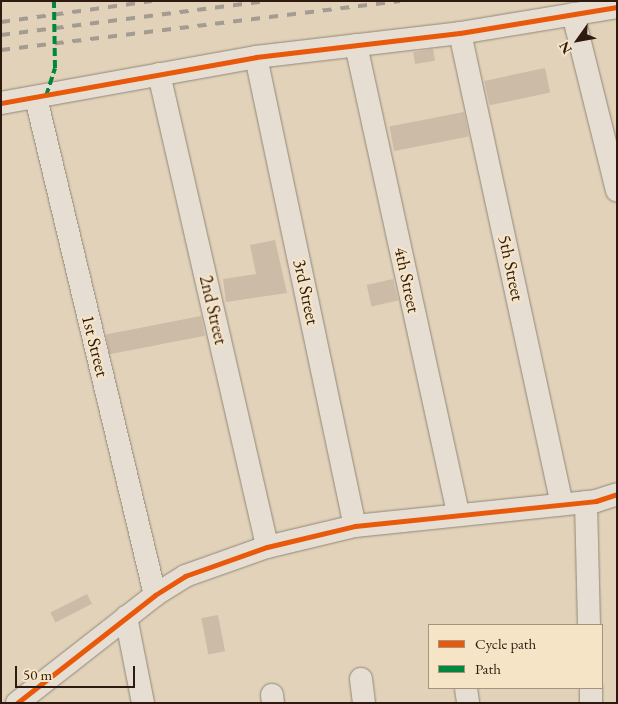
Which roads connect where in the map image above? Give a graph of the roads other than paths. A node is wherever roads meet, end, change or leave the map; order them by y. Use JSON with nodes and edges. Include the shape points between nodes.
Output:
{"nodes":[{"id":1,"x":617,"y":7,"type":"edge"},
{"id":2,"x":573,"y":14,"type":"junction"},
{"id":3,"x":460,"y":33,"type":"junction"},
{"id":4,"x":356,"y":45,"type":"junction"},
{"id":5,"x":256,"y":57,"type":"junction"},
{"id":6,"x":159,"y":74,"type":"junction"},
{"id":7,"x":36,"y":98,"type":"junction"},
{"id":8,"x":1,"y":103,"type":"edge"},
{"id":9,"x":617,"y":191,"type":"edge"},
{"id":10,"x":617,"y":494,"type":"edge"},
{"id":11,"x":586,"y":502,"type":"junction"},
{"id":12,"x":562,"y":504,"type":"junction"},
{"id":13,"x":458,"y":514,"type":"junction"},
{"id":14,"x":355,"y":526,"type":"junction"},
{"id":15,"x":267,"y":547,"type":"junction"},
{"id":16,"x":155,"y":595,"type":"junction"},
{"id":17,"x":126,"y":617,"type":"junction"},
{"id":18,"x":589,"y":624,"type":"edge"},
{"id":19,"x":361,"y":679,"type":"dead end"},
{"id":20,"x":466,"y":689,"type":"edge"},
{"id":21,"x":591,"y":689,"type":"edge"},
{"id":22,"x":40,"y":695,"type":"edge"},
{"id":23,"x":16,"y":703,"type":"edge"},
{"id":24,"x":143,"y":703,"type":"edge"},
{"id":25,"x":364,"y":703,"type":"edge"},
{"id":26,"x":468,"y":703,"type":"edge"},
{"id":27,"x":591,"y":703,"type":"edge"}],
"edges":[{"from":1,"to":2,"type":"street"},
{"from":2,"to":3,"type":"street"},
{"from":2,"to":9,"type":"street"},
{"from":3,"to":4,"type":"street"},
{"from":3,"to":12,"type":"street","name":"5th Street"},
{"from":4,"to":5,"type":"street"},
{"from":4,"to":13,"type":"street","name":"4th Street"},
{"from":5,"to":6,"type":"street"},
{"from":5,"to":14,"type":"street","name":"3rd Street"},
{"from":6,"to":7,"type":"street"},
{"from":6,"to":15,"type":"street","name":"2nd Street"},
{"from":7,"to":8,"type":"street"},
{"from":7,"to":16,"type":"street","name":"1st Street"},
{"from":10,"to":11,"type":"street"},
{"from":11,"to":12,"type":"street"},
{"from":11,"to":18,"type":"street"},
{"from":12,"to":13,"type":"street"},
{"from":13,"to":14,"type":"street"},
{"from":14,"to":15,"type":"street"},
{"from":15,"to":16,"type":"street","via":[[185,576]]},
{"from":16,"to":17,"type":"street"},
{"from":17,"to":22,"type":"street"},
{"from":17,"to":24,"type":"street"},
{"from":19,"to":25,"type":"street"},
{"from":20,"to":26,"type":"street"},
{"from":21,"to":27,"type":"street"},
{"from":22,"to":23,"type":"street"}]}
